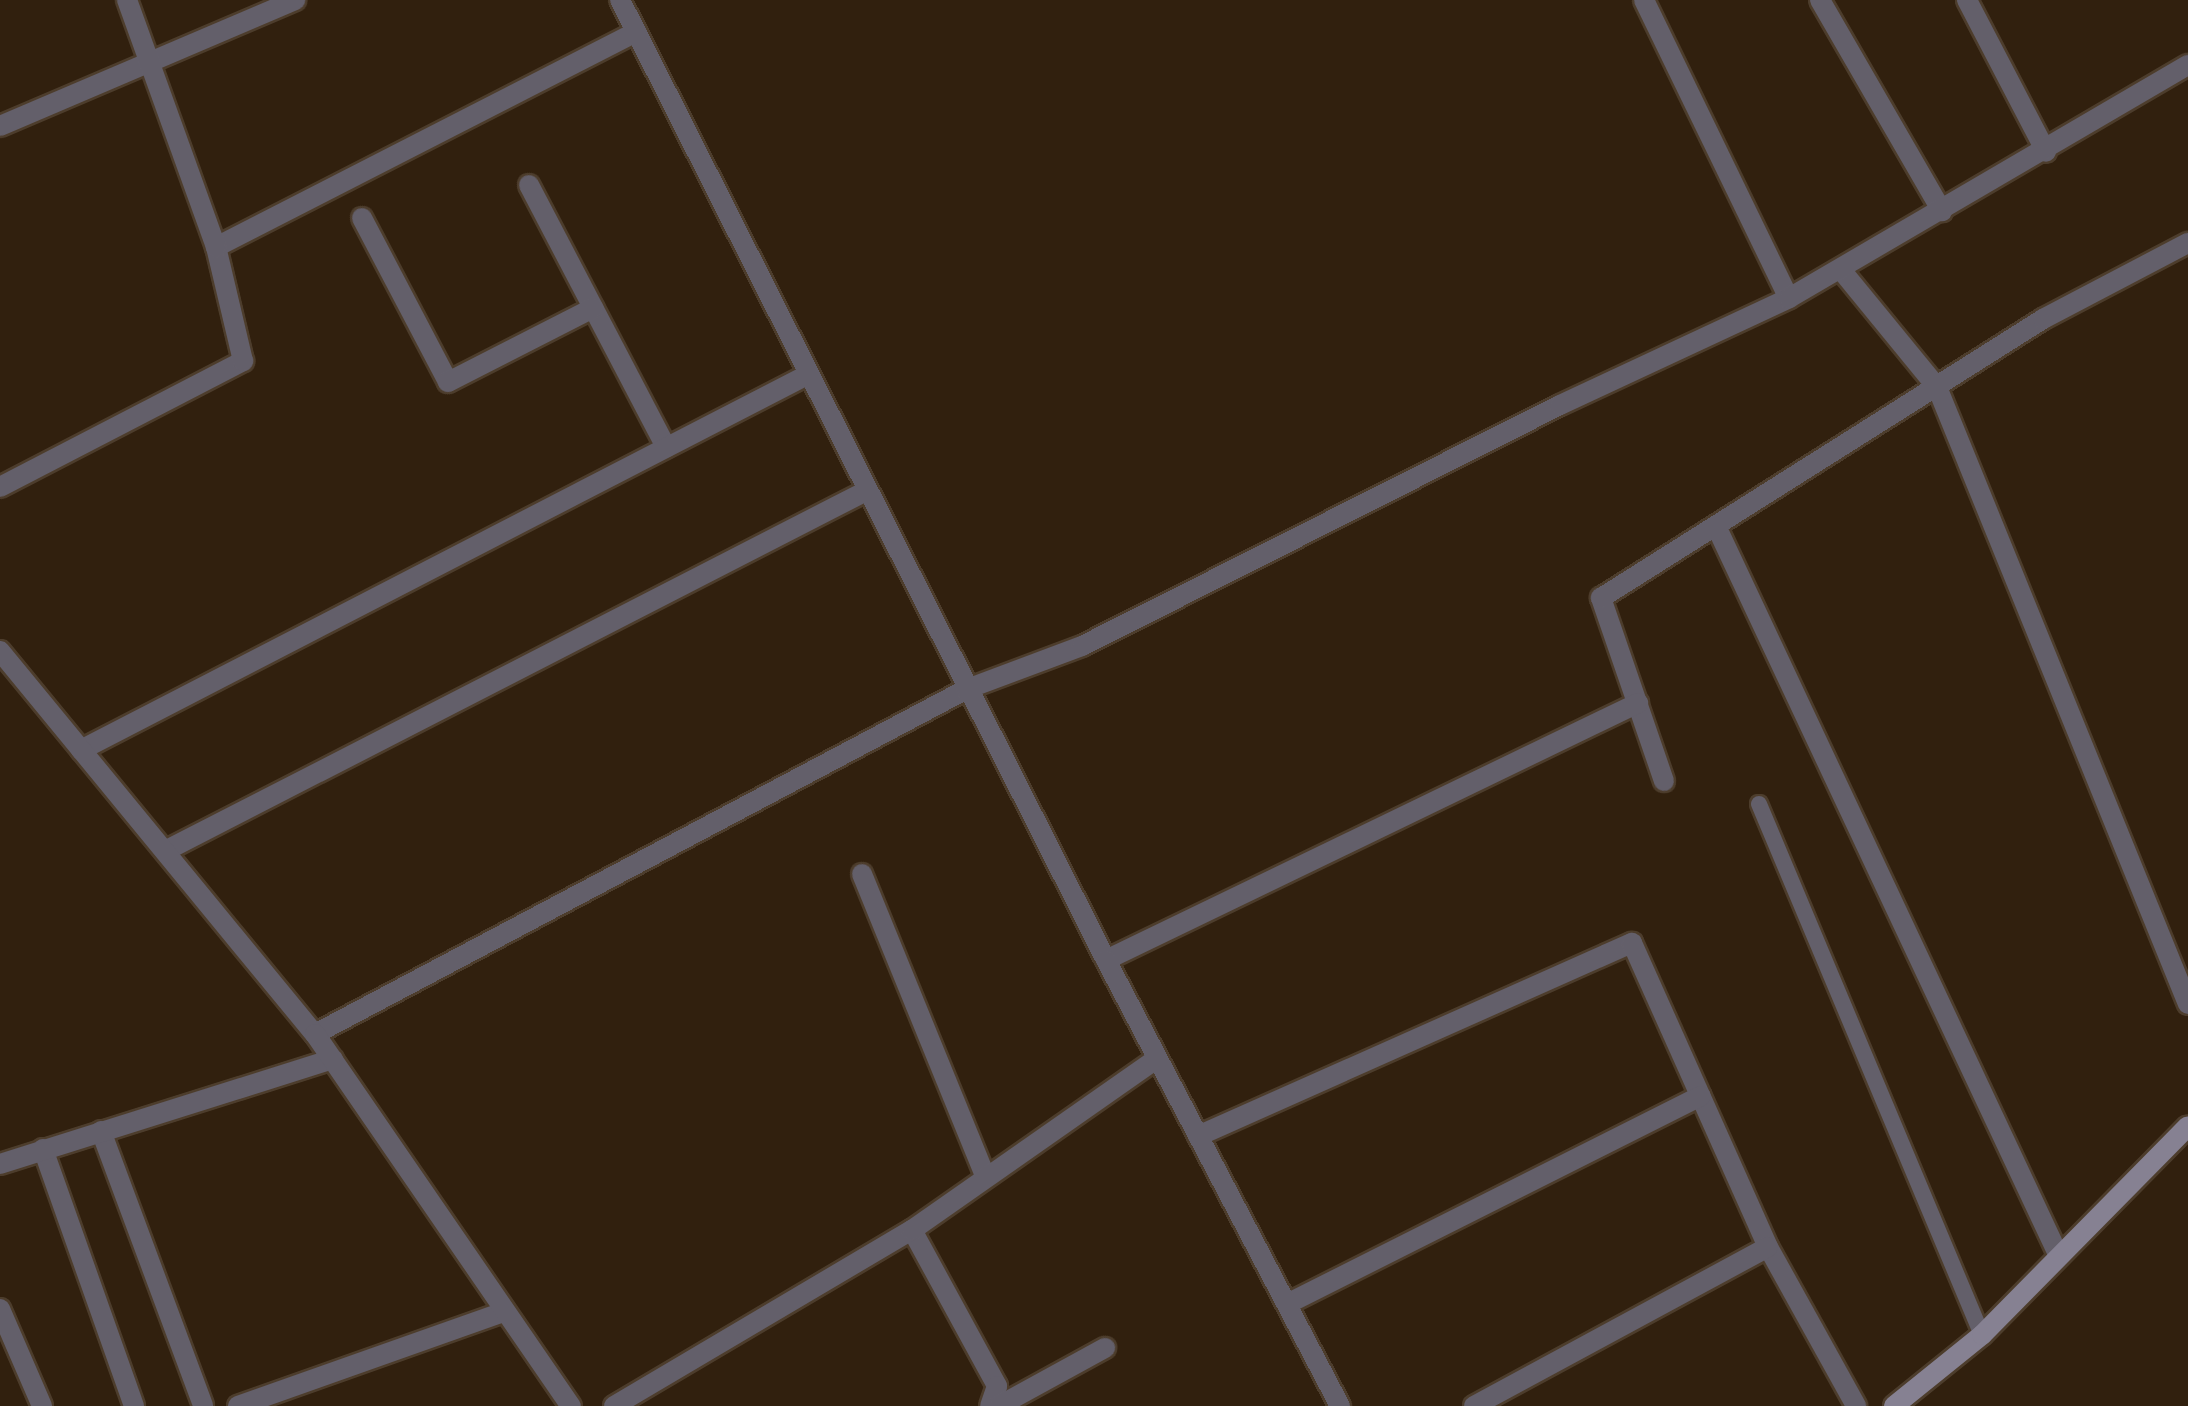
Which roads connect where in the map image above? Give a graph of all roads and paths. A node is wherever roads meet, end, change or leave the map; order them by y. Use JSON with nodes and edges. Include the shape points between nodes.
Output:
{"nodes":[{"id":1,"x":127,"y":0,"type":"edge"},
{"id":2,"x":295,"y":0,"type":"edge"},
{"id":3,"x":620,"y":0,"type":"edge"},
{"id":4,"x":1644,"y":0,"type":"edge"},
{"id":5,"x":1820,"y":0,"type":"edge"},
{"id":6,"x":1967,"y":0,"type":"edge"},
{"id":7,"x":636,"y":32,"type":"junction"},
{"id":8,"x":148,"y":60,"type":"junction"},
{"id":9,"x":2188,"y":65,"type":"edge"},
{"id":10,"x":0,"y":126,"type":"edge"},
{"id":11,"x":2046,"y":152,"type":"junction"},
{"id":12,"x":529,"y":185,"type":"dead end"},
{"id":13,"x":1942,"y":211,"type":"junction"},
{"id":14,"x":362,"y":218,"type":"dead end"},
{"id":15,"x":2188,"y":243,"type":"edge"},
{"id":16,"x":216,"y":247,"type":"junction"},
{"id":17,"x":1842,"y":271,"type":"junction"},
{"id":18,"x":1789,"y":298,"type":"junction"},
{"id":19,"x":593,"y":308,"type":"junction"},
{"id":20,"x":807,"y":375,"type":"junction"},
{"id":21,"x":1937,"y":387,"type":"junction"},
{"id":22,"x":666,"y":447,"type":"junction"},
{"id":23,"x":0,"y":487,"type":"edge"},
{"id":24,"x":866,"y":491,"type":"junction"},
{"id":25,"x":1717,"y":528,"type":"junction"},
{"id":26,"x":0,"y":651,"type":"edge"},
{"id":27,"x":967,"y":689,"type":"junction"},
{"id":28,"x":1638,"y":703,"type":"junction"},
{"id":29,"x":81,"y":750,"type":"junction"},
{"id":30,"x":1664,"y":781,"type":"dead end"},
{"id":31,"x":1759,"y":804,"type":"dead end"},
{"id":32,"x":165,"y":851,"type":"junction"},
{"id":33,"x":862,"y":874,"type":"dead end"},
{"id":34,"x":1106,"y":960,"type":"junction"},
{"id":35,"x":2188,"y":1004,"type":"edge"},
{"id":36,"x":315,"y":1034,"type":"junction"},
{"id":37,"x":333,"y":1059,"type":"junction"},
{"id":38,"x":1156,"y":1059,"type":"junction"},
{"id":39,"x":1701,"y":1096,"type":"junction"},
{"id":40,"x":2188,"y":1126,"type":"edge"},
{"id":41,"x":101,"y":1131,"type":"junction"},
{"id":42,"x":1198,"y":1136,"type":"junction"},
{"id":43,"x":43,"y":1149,"type":"junction"},
{"id":44,"x":0,"y":1164,"type":"edge"},
{"id":45,"x":985,"y":1175,"type":"junction"},
{"id":46,"x":912,"y":1230,"type":"junction"},
{"id":47,"x":1768,"y":1247,"type":"junction"},
{"id":48,"x":2058,"y":1254,"type":"junction"},
{"id":49,"x":1287,"y":1304,"type":"junction"},
{"id":50,"x":0,"y":1309,"type":"edge"},
{"id":51,"x":504,"y":1312,"type":"junction"},
{"id":52,"x":1982,"y":1335,"type":"junction"},
{"id":53,"x":1105,"y":1348,"type":"dead end"},
{"id":54,"x":42,"y":1406,"type":"edge"},
{"id":55,"x":134,"y":1406,"type":"edge"},
{"id":56,"x":203,"y":1406,"type":"edge"},
{"id":57,"x":238,"y":1406,"type":"edge"},
{"id":58,"x":571,"y":1406,"type":"edge"},
{"id":59,"x":614,"y":1406,"type":"edge"},
{"id":60,"x":990,"y":1406,"type":"edge"},
{"id":61,"x":999,"y":1406,"type":"edge"},
{"id":62,"x":1340,"y":1406,"type":"edge"},
{"id":63,"x":1474,"y":1406,"type":"edge"},
{"id":64,"x":1856,"y":1406,"type":"edge"},
{"id":65,"x":1894,"y":1406,"type":"edge"}],
"edges":[{"from":1,"to":8,"type":"street"},
{"from":2,"to":8,"type":"street"},
{"from":3,"to":7,"type":"street"},
{"from":4,"to":18,"type":"street"},
{"from":5,"to":13,"type":"street"},
{"from":6,"to":11,"type":"street"},
{"from":7,"to":16,"type":"street"},
{"from":7,"to":20,"type":"street"},
{"from":8,"to":10,"type":"street"},
{"from":8,"to":16,"type":"street"},
{"from":9,"to":11,"type":"street"},
{"from":11,"to":13,"type":"street"},
{"from":12,"to":19,"type":"street"},
{"from":13,"to":17,"type":"street"},
{"from":14,"to":19,"type":"street","via":[[448,382]]},
{"from":15,"to":21,"type":"street","via":[[2043,319]]},
{"from":16,"to":23,"type":"street","via":[[243,361]]},
{"from":17,"to":18,"type":"street"},
{"from":17,"to":21,"type":"street"},
{"from":18,"to":27,"type":"street","via":[[1560,405],[1082,646]]},
{"from":19,"to":22,"type":"street"},
{"from":20,"to":22,"type":"street"},
{"from":20,"to":24,"type":"street"},
{"from":21,"to":25,"type":"street"},
{"from":21,"to":35,"type":"street"},
{"from":22,"to":29,"type":"street"},
{"from":24,"to":27,"type":"street"},
{"from":24,"to":32,"type":"street"},
{"from":25,"to":28,"type":"street","via":[[1601,598]]},
{"from":25,"to":48,"type":"street"},
{"from":26,"to":29,"type":"street"},
{"from":27,"to":34,"type":"street"},
{"from":27,"to":36,"type":"street"},
{"from":28,"to":30,"type":"street"},
{"from":28,"to":34,"type":"street"},
{"from":29,"to":32,"type":"street"},
{"from":31,"to":52,"type":"lane"},
{"from":32,"to":36,"type":"street"},
{"from":33,"to":45,"type":"street"},
{"from":34,"to":38,"type":"street"},
{"from":36,"to":37,"type":"street"},
{"from":37,"to":41,"type":"street"},
{"from":37,"to":51,"type":"street"},
{"from":38,"to":42,"type":"street"},
{"from":38,"to":45,"type":"street"},
{"from":39,"to":42,"type":"street","via":[[1632,943]]},
{"from":39,"to":47,"type":"street"},
{"from":39,"to":49,"type":"street"},
{"from":40,"to":48,"type":"main road"},
{"from":41,"to":43,"type":"street"},
{"from":41,"to":56,"type":"street"},
{"from":42,"to":49,"type":"street"},
{"from":43,"to":44,"type":"street"},
{"from":43,"to":55,"type":"street"},
{"from":45,"to":46,"type":"street"},
{"from":46,"to":59,"type":"street"},
{"from":46,"to":60,"type":"street","via":[[997,1386]]},
{"from":47,"to":63,"type":"street"},
{"from":47,"to":64,"type":"street"},
{"from":48,"to":52,"type":"main road"},
{"from":49,"to":62,"type":"street"},
{"from":50,"to":54,"type":"street"},
{"from":51,"to":57,"type":"street"},
{"from":51,"to":58,"type":"street"},
{"from":52,"to":65,"type":"main road"},
{"from":53,"to":61,"type":"street"}]}
